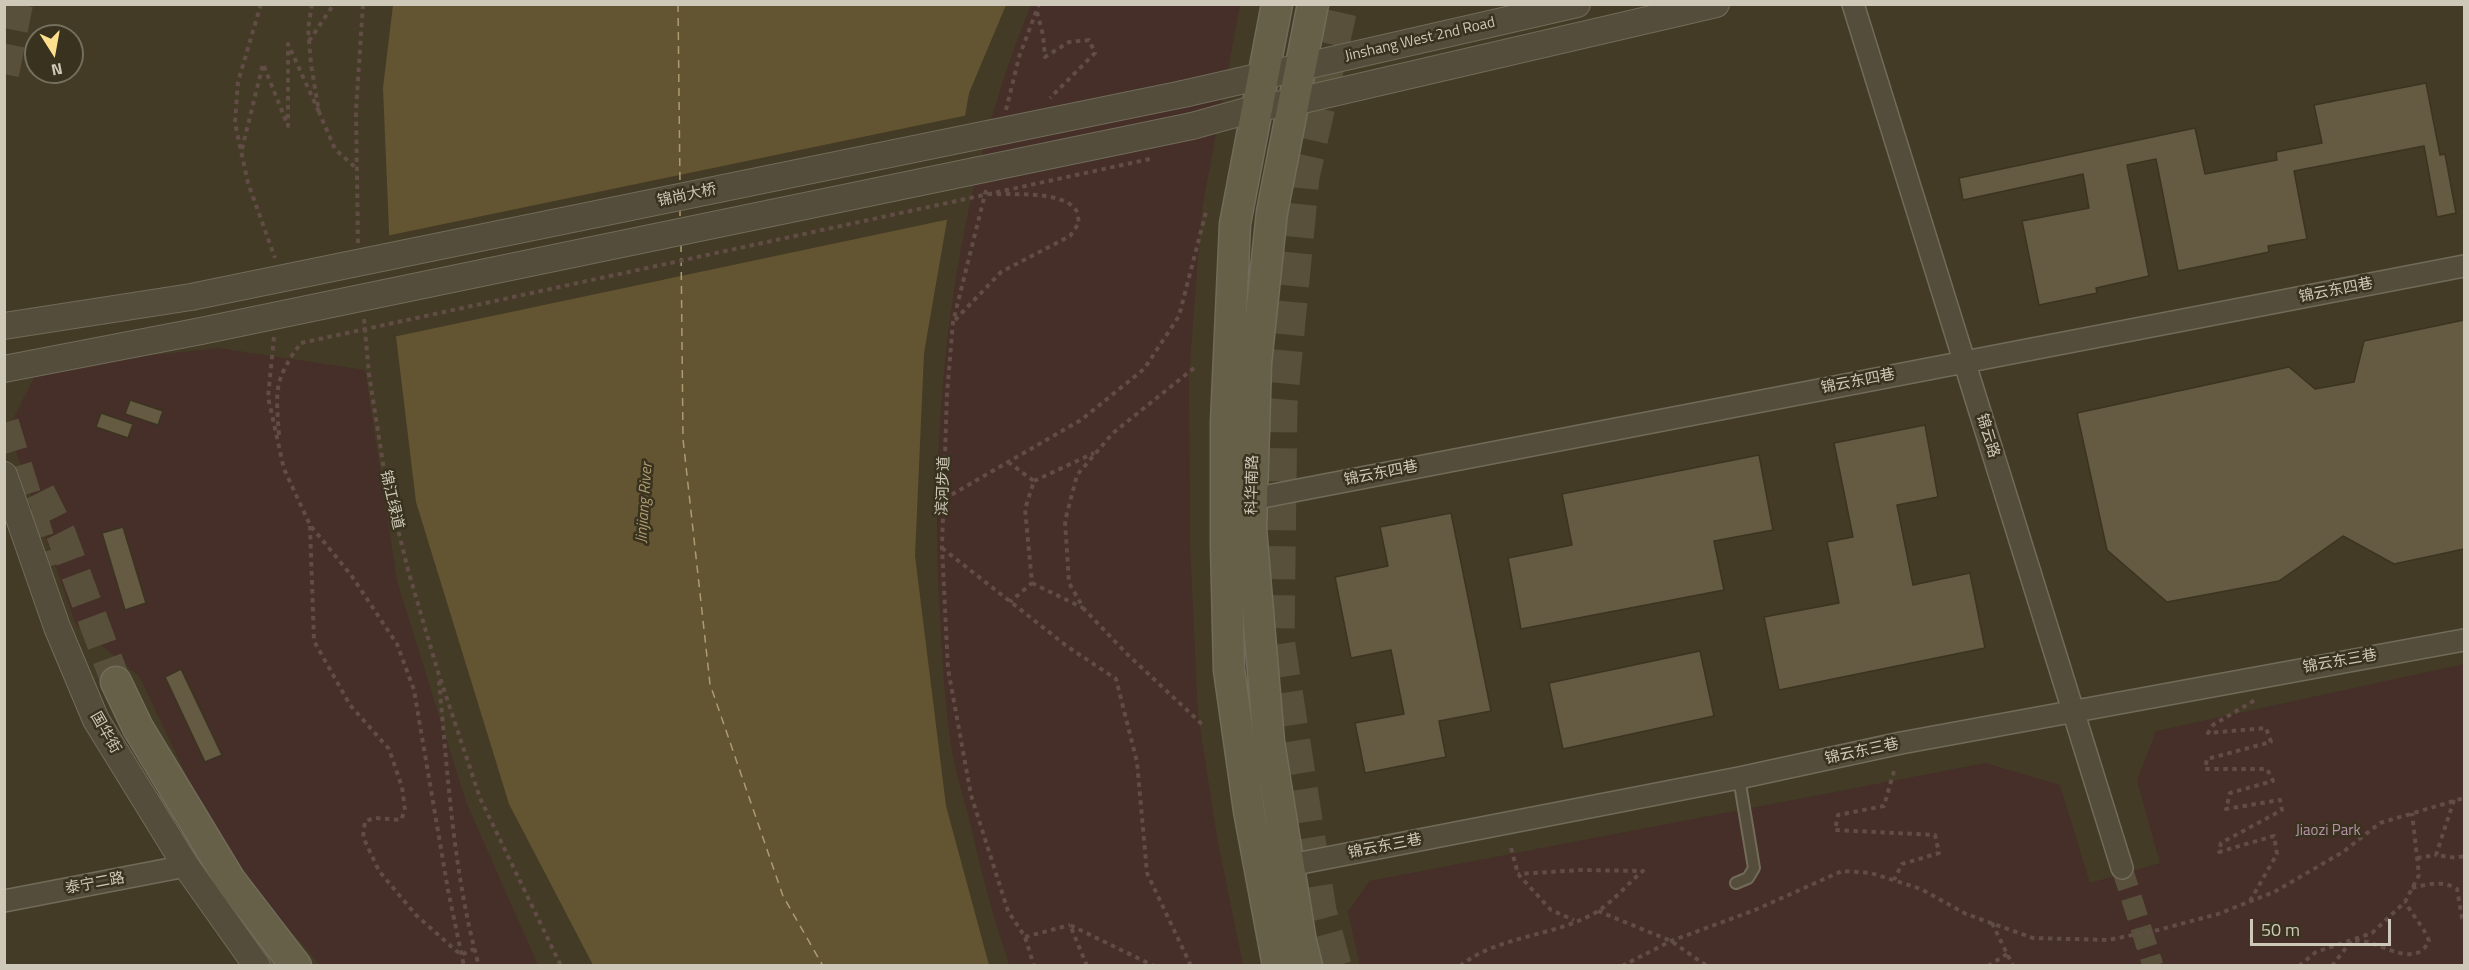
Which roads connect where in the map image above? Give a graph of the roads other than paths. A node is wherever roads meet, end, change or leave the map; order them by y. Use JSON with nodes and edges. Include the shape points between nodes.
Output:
{"nodes":[{"id":1,"x":1277,"y":4,"type":"edge"},
{"id":2,"x":1312,"y":4,"type":"edge"},
{"id":3,"x":1577,"y":4,"type":"edge"},
{"id":4,"x":1716,"y":4,"type":"edge"},
{"id":5,"x":1853,"y":4,"type":"edge"},
{"id":6,"x":1301,"y":67,"type":"junction"},
{"id":7,"x":1263,"y":74,"type":"junction"},
{"id":8,"x":1294,"y":102,"type":"junction"},
{"id":9,"x":1257,"y":108,"type":"junction"},
{"id":10,"x":2464,"y":266,"type":"edge"},
{"id":11,"x":4,"y":326,"type":"edge"},
{"id":12,"x":1964,"y":362,"type":"junction"},
{"id":13,"x":4,"y":369,"type":"edge"},
{"id":14,"x":4,"y":475,"type":"edge"},
{"id":15,"x":1252,"y":499,"type":"junction"},
{"id":16,"x":2464,"y":640,"type":"edge"},
{"id":17,"x":116,"y":681,"type":"tunnel mouth"},
{"id":18,"x":2074,"y":712,"type":"junction"},
{"id":19,"x":1739,"y":778,"type":"junction"},
{"id":20,"x":186,"y":866,"type":"junction"},
{"id":21,"x":1275,"y":868,"type":"junction"},
{"id":22,"x":2122,"y":868,"type":"tunnel mouth"},
{"id":23,"x":1736,"y":883,"type":"dead end"},
{"id":24,"x":4,"y":901,"type":"edge"},
{"id":25,"x":257,"y":966,"type":"edge"},
{"id":26,"x":296,"y":966,"type":"edge"},
{"id":27,"x":1278,"y":966,"type":"edge"},
{"id":28,"x":1307,"y":966,"type":"edge"}],
"edges":[{"from":1,"to":7,"type":"main road","name":"科华南路"},
{"from":2,"to":6,"type":"main road","name":"科华南路"},
{"from":3,"to":6,"type":"street","name":"Jinshang West 2nd Road"},
{"from":4,"to":8,"type":"street"},
{"from":5,"to":12,"type":"street","name":"锦云路"},
{"from":6,"to":7,"type":"street","name":"Jinshang West 2nd Road"},
{"from":6,"to":8,"type":"main road","name":"科华南路"},
{"from":7,"to":9,"type":"main road","name":"科华南路"},
{"from":7,"to":11,"type":"street","name":"锦尚大桥","bridge":true,"via":[[1183,94],[190,297]]},
{"from":8,"to":9,"type":"street"},
{"from":8,"to":15,"type":"main road","name":"科华南路","via":[[1272,212],[1256,363]]},
{"from":9,"to":13,"type":"street","bridge":true,"via":[[1192,126]]},
{"from":9,"to":21,"type":"main road","name":"科华南路","via":[[1235,224],[1226,422],[1226,545],[1229,670],[1249,811]]},
{"from":10,"to":12,"type":"street","name":"锦云东四巷"},
{"from":12,"to":15,"type":"street","name":"锦云东四巷"},
{"from":12,"to":18,"type":"street","name":"锦云路"},
{"from":14,"to":20,"type":"street","name":"国华街","via":[[57,627],[96,720]]},
{"from":15,"to":21,"type":"main road","name":"科华南路"},
{"from":16,"to":18,"type":"street","name":"锦云东三巷"},
{"from":17,"to":26,"type":"main road","via":[[138,728],[230,880]]},
{"from":18,"to":19,"type":"street","name":"锦云东三巷","via":[[1901,743]]},
{"from":18,"to":22,"type":"street","name":"锦云路"},
{"from":19,"to":21,"type":"street","name":"锦云东三巷"},
{"from":19,"to":23,"type":"lane","via":[[1754,868],[1748,878]]},
{"from":20,"to":24,"type":"street","name":"泰宁二路"},
{"from":20,"to":25,"type":"street","name":"国华街"},
{"from":21,"to":27,"type":"main road","name":"科华南路"},
{"from":21,"to":28,"type":"main road","name":"科华南路"}]}
